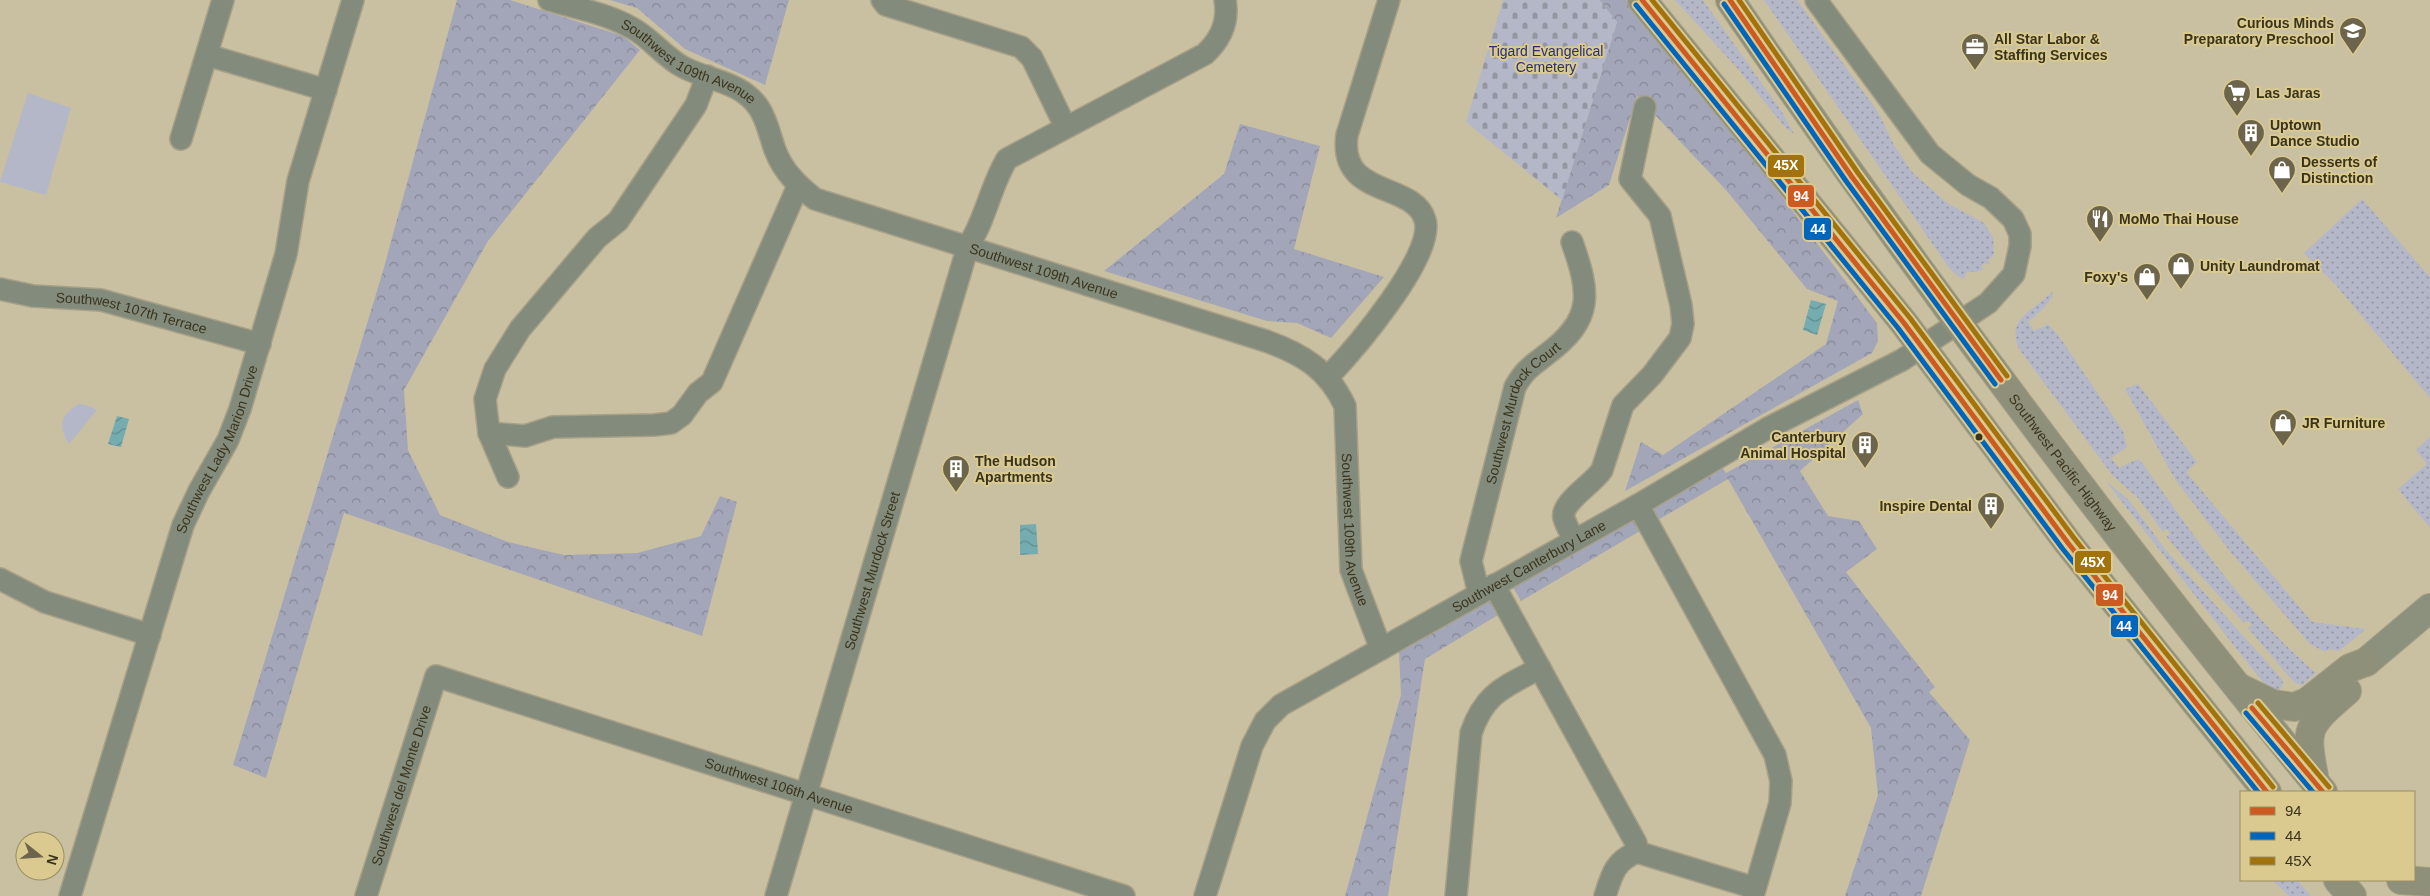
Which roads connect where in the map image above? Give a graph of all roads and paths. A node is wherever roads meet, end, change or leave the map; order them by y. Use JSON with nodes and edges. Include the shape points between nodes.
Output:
{"nodes":[{"id":1,"x":223,"y":0,"type":"edge"},
{"id":2,"x":353,"y":0,"type":"edge"},
{"id":3,"x":550,"y":0,"type":"edge"},
{"id":4,"x":882,"y":0,"type":"edge"},
{"id":5,"x":1225,"y":0,"type":"edge"},
{"id":6,"x":1389,"y":0,"type":"edge"},
{"id":7,"x":1642,"y":0,"type":"edge"},
{"id":8,"x":1730,"y":0,"type":"edge"},
{"id":9,"x":1816,"y":0,"type":"edge"},
{"id":10,"x":207,"y":54,"type":"junction"},
{"id":11,"x":707,"y":76,"type":"junction"},
{"id":12,"x":326,"y":90,"type":"junction"},
{"id":13,"x":1645,"y":107,"type":"dead end"},
{"id":14,"x":1066,"y":126,"type":"junction"},
{"id":15,"x":181,"y":139,"type":"dead end"},
{"id":16,"x":798,"y":186,"type":"junction"},
{"id":17,"x":1572,"y":242,"type":"dead end"},
{"id":18,"x":968,"y":246,"type":"junction"},
{"id":19,"x":0,"y":289,"type":"edge"},
{"id":20,"x":1958,"y":322,"type":"junction"},
{"id":21,"x":260,"y":344,"type":"junction"},
{"id":22,"x":1921,"y":347,"type":"junction"},
{"id":23,"x":1328,"y":377,"type":"junction"},
{"id":24,"x":489,"y":433,"type":"junction"},
{"id":25,"x":508,"y":477,"type":"dead end"},
{"id":26,"x":1638,"y":506,"type":"junction"},
{"id":27,"x":1574,"y":540,"type":"junction"},
{"id":28,"x":0,"y":579,"type":"edge"},
{"id":29,"x":1486,"y":590,"type":"junction"},
{"id":30,"x":2430,"y":608,"type":"edge"},
{"id":31,"x":150,"y":635,"type":"junction"},
{"id":32,"x":1381,"y":649,"type":"junction"},
{"id":33,"x":2366,"y":662,"type":"junction"},
{"id":34,"x":1540,"y":668,"type":"junction"},
{"id":35,"x":436,"y":676,"type":"joint"},
{"id":36,"x":2234,"y":686,"type":"junction"},
{"id":37,"x":2319,"y":788,"type":"edge"},
{"id":38,"x":2267,"y":791,"type":"edge"},
{"id":39,"x":805,"y":794,"type":"junction"},
{"id":40,"x":1637,"y":852,"type":"junction"},
{"id":41,"x":2396,"y":881,"type":"edge"},
{"id":42,"x":2415,"y":881,"type":"edge"},
{"id":43,"x":2430,"y":882,"type":"edge"},
{"id":44,"x":1754,"y":892,"type":"edge"},
{"id":45,"x":70,"y":896,"type":"edge"},
{"id":46,"x":366,"y":896,"type":"edge"},
{"id":47,"x":776,"y":896,"type":"edge"},
{"id":48,"x":1124,"y":896,"type":"edge"},
{"id":49,"x":1204,"y":896,"type":"edge"},
{"id":50,"x":1456,"y":896,"type":"edge"},
{"id":51,"x":1605,"y":896,"type":"edge"},
{"id":52,"x":2408,"y":896,"type":"edge"}],
"edges":[{"from":1,"to":10,"type":"street"},
{"from":2,"to":12,"type":"street","name":"Southwest Lady Marion Drive"},
{"from":3,"to":11,"type":"street","name":"Southwest 109th Avenue","via":[[632,28],[684,67]]},
{"from":4,"to":14,"type":"street","via":[[886,5],[1022,47],[1032,58]]},
{"from":5,"to":14,"type":"street","name":"Southwest Murdock Street","via":[[1225,25],[1216,44],[1205,54]]},
{"from":6,"to":23,"type":"street","via":[[1347,134],[1346,152],[1349,163],[1363,178],[1413,204],[1426,221],[1426,230],[1417,260],[1402,285]]},
{"from":7,"to":22,"type":"highway"},
{"from":8,"to":20,"type":"highway","name":"Southwest Pacific Highway","via":[[1852,177]]},
{"from":9,"to":20,"type":"street","name":"Southwest Canterbury Lane","via":[[1930,154],[2002,207],[2020,234],[2014,274],[1988,303]]},
{"from":10,"to":12,"type":"street"},
{"from":10,"to":15,"type":"street"},
{"from":11,"to":16,"type":"street","name":"Southwest 109th Avenue","via":[[730,84],[758,106],[775,151]]},
{"from":11,"to":24,"type":"street","via":[[696,105],[618,221],[597,238],[520,329],[495,368],[485,399]]},
{"from":12,"to":21,"type":"street","name":"Southwest Lady Marion Drive","via":[[298,182],[291,233]]},
{"from":13,"to":27,"type":"street","via":[[1630,179],[1660,216],[1683,324],[1680,338],[1652,375],[1623,404],[1597,479],[1573,498],[1564,511],[1563,518]]},
{"from":14,"to":18,"type":"street","name":"Southwest Murdock Street","via":[[1007,159],[996,178],[980,228]]},
{"from":16,"to":18,"type":"street","name":"Southwest 109th Avenue","via":[[815,199]]},
{"from":16,"to":24,"type":"street","via":[[712,382],[698,393],[682,415],[671,423],[552,427],[525,436]]},
{"from":17,"to":29,"type":"street","name":"Southwest Murdock Court","via":[[1586,289],[1584,304],[1579,321],[1571,332],[1548,354],[1530,365],[1515,387],[1471,561]]},
{"from":18,"to":23,"type":"street","name":"Southwest 109th Avenue","via":[[1271,343],[1306,358]]},
{"from":18,"to":39,"type":"street","name":"Southwest Murdock Street"},
{"from":19,"to":21,"type":"street","name":"Southwest 107th Terrace","via":[[33,296],[101,300]]},
{"from":20,"to":22,"type":"street","name":"Southwest Canterbury Lane"},
{"from":20,"to":36,"type":"highway","name":"Southwest Pacific Highway"},
{"from":21,"to":31,"type":"street","name":"Southwest Lady Marion Drive","via":[[228,440],[184,524]]},
{"from":22,"to":26,"type":"street","name":"Southwest Canterbury Lane","via":[[1857,384],[1768,428]]},
{"from":22,"to":38,"type":"highway","via":[[2074,551]]},
{"from":23,"to":32,"type":"street","name":"Southwest 109th Avenue","via":[[1345,406],[1351,570]]},
{"from":24,"to":25,"type":"street"},
{"from":26,"to":27,"type":"street","name":"Southwest Canterbury Lane"},
{"from":26,"to":44,"type":"street","via":[[1775,755],[1781,781],[1780,804]]},
{"from":27,"to":29,"type":"street","name":"Southwest Canterbury Lane"},
{"from":28,"to":31,"type":"street","via":[[45,602]]},
{"from":29,"to":32,"type":"street","name":"Southwest Canterbury Lane"},
{"from":29,"to":34,"type":"street","name":"Southwest Murdock Court"},
{"from":30,"to":33,"type":"street"},
{"from":31,"to":45,"type":"street","name":"Southwest Lady Marion Drive"},
{"from":32,"to":49,"type":"street","name":"Southwest Canterbury Lane","via":[[1281,705],[1265,721],[1252,746]]},
{"from":33,"to":36,"type":"highway","via":[[2350,668],[2307,702],[2294,707],[2273,704]]},
{"from":33,"to":37,"type":"highway","via":[[2359,681],[2322,713],[2312,728],[2308,740]]},
{"from":34,"to":40,"type":"street","name":"Southwest Murdock Court","via":[[1636,843]]},
{"from":34,"to":50,"type":"street","via":[[1484,703],[1476,717],[1471,733]]},
{"from":35,"to":39,"type":"street","name":"Southwest 106th Avenue"},
{"from":35,"to":46,"type":"street","name":"Southwest del Monte Drive"},
{"from":36,"to":37,"type":"highway","name":"Southwest Pacific Highway"},
{"from":39,"to":47,"type":"street","name":"Southwest Murdock Street"},
{"from":39,"to":48,"type":"street","name":"Southwest 106th Avenue"},
{"from":40,"to":44,"type":"street"},
{"from":40,"to":51,"type":"street","via":[[1624,857],[1613,872]]},
{"from":41,"to":52,"type":"highway"},
{"from":42,"to":43,"type":"highway"}]}
